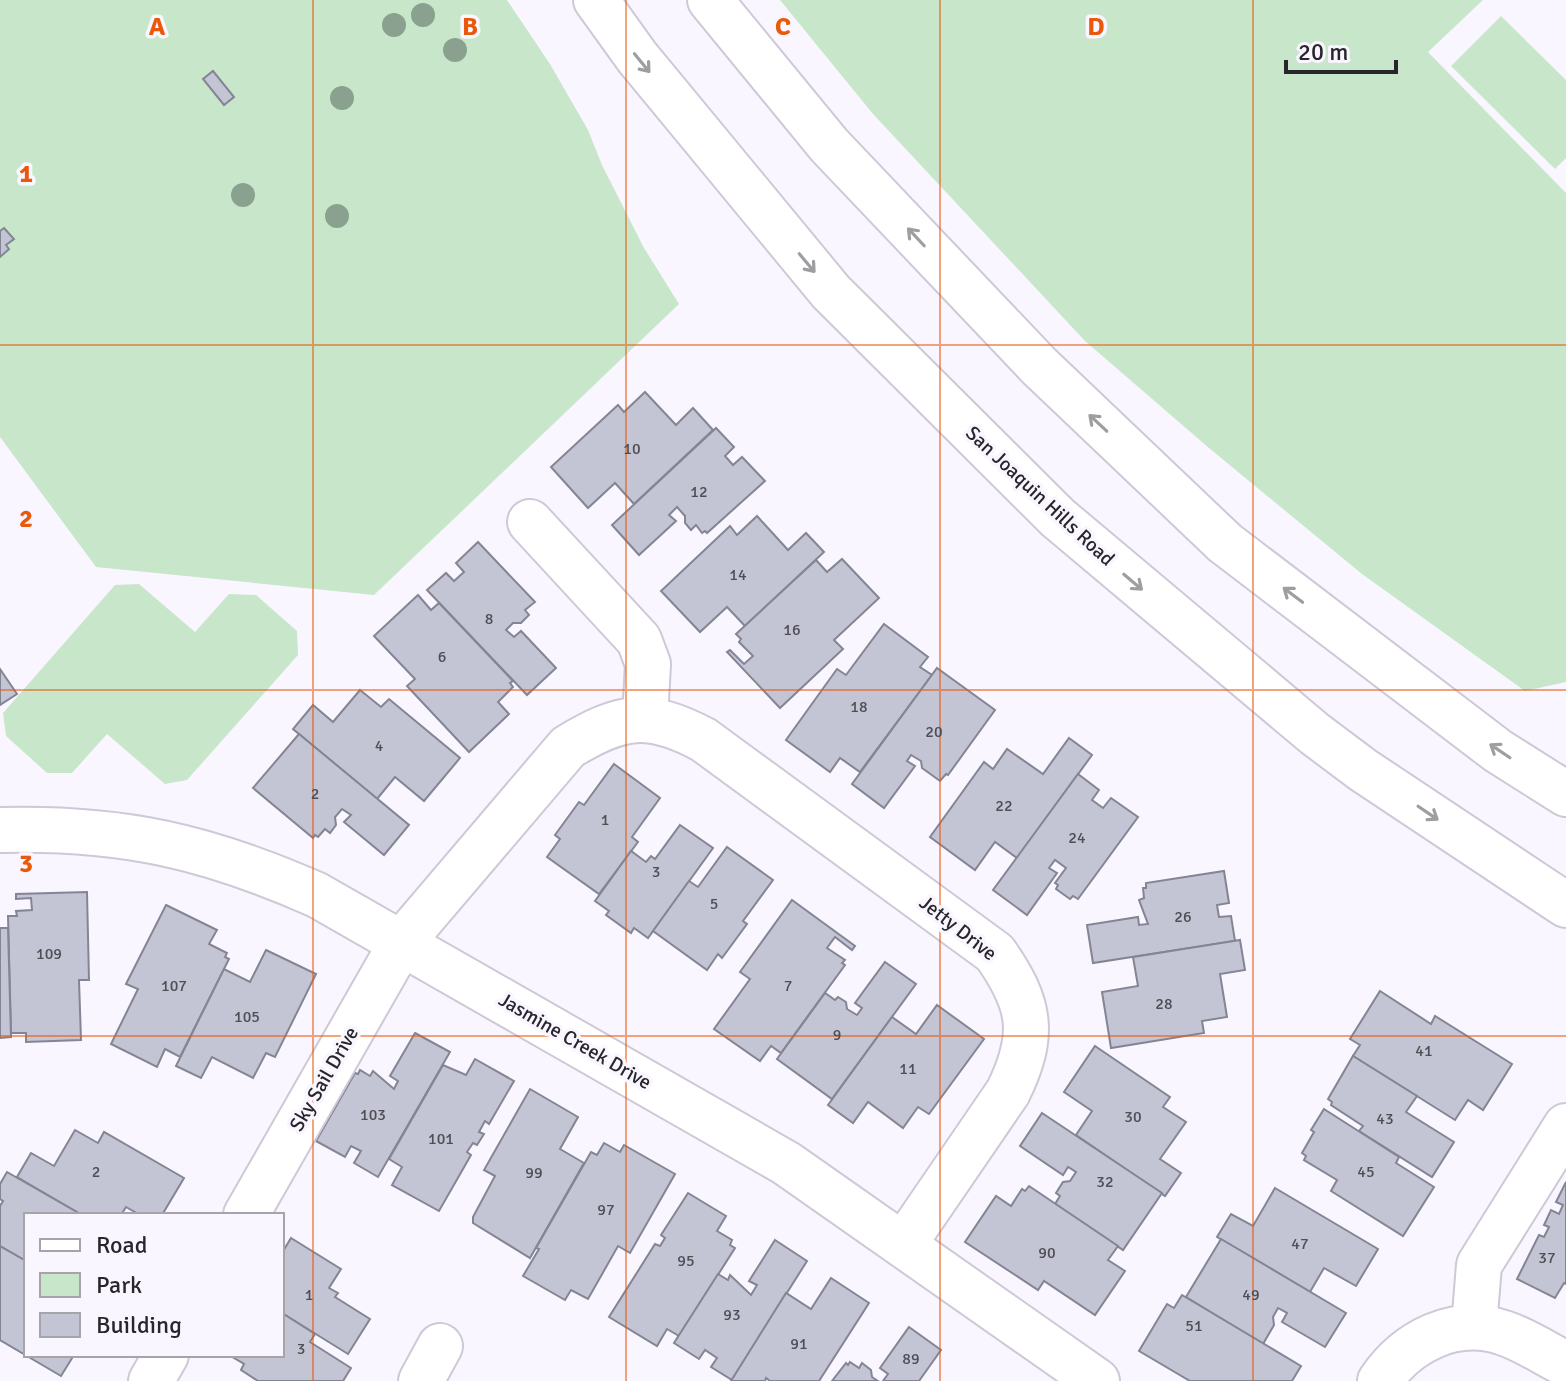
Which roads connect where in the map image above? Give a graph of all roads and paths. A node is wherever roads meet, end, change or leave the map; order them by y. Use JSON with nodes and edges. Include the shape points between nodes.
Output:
{"nodes":[{"id":1,"x":596,"y":0,"type":"edge"},
{"id":2,"x":710,"y":0,"type":"edge"},
{"id":3,"x":530,"y":522,"type":"dead end"},
{"id":4,"x":645,"y":719,"type":"junction"},
{"id":5,"x":1566,"y":794,"type":"edge"},
{"id":6,"x":0,"y":830,"type":"edge"},
{"id":7,"x":1566,"y":905,"type":"edge"},
{"id":8,"x":402,"y":942,"type":"junction"},
{"id":9,"x":1566,"y":1126,"type":"edge"},
{"id":10,"x":247,"y":1213,"type":"edge"},
{"id":11,"x":904,"y":1244,"type":"junction"},
{"id":12,"x":1474,"y":1327,"type":"junction"},
{"id":13,"x":165,"y":1357,"type":"edge"},
{"id":14,"x":1566,"y":1364,"type":"edge"},
{"id":15,"x":151,"y":1381,"type":"edge"},
{"id":16,"x":1097,"y":1381,"type":"edge"},
{"id":17,"x":1380,"y":1381,"type":"edge"}],
"edges":[{"from":1,"to":7,"type":"street","name":"San Joaquin Hills Road","one_way":true,"via":[[831,292],[1058,518],[1315,734]]},
{"from":5,"to":2,"type":"street","one_way":true,"via":[[1498,751],[1225,543],[1028,355],[829,145]]},
{"from":3,"to":4,"type":"street","via":[[639,640],[648,664]]},
{"from":4,"to":8,"type":"street","name":"Jetty Drive","via":[[596,729],[568,747]]},
{"from":4,"to":11,"type":"street","name":"Jetty Drive","via":[[704,740],[995,953],[1015,982],[1025,1009],[1021,1066]]},
{"from":6,"to":8,"type":"street","name":"Jasmine Creek Drive","via":[[66,829],[187,847],[305,889]]},
{"from":8,"to":10,"type":"street","name":"Sky Sail Drive"},
{"from":8,"to":11,"type":"street","name":"Jasmine Creek Drive","via":[[786,1163]]},
{"from":9,"to":12,"type":"street","via":[[1479,1265]]},
{"from":11,"to":16,"type":"street","name":"Jasmine Creek Drive"},
{"from":12,"to":14,"type":"street","via":[[1504,1333]]},
{"from":12,"to":17,"type":"street","via":[[1445,1330],[1416,1344]]},
{"from":13,"to":15,"type":"street"}]}
